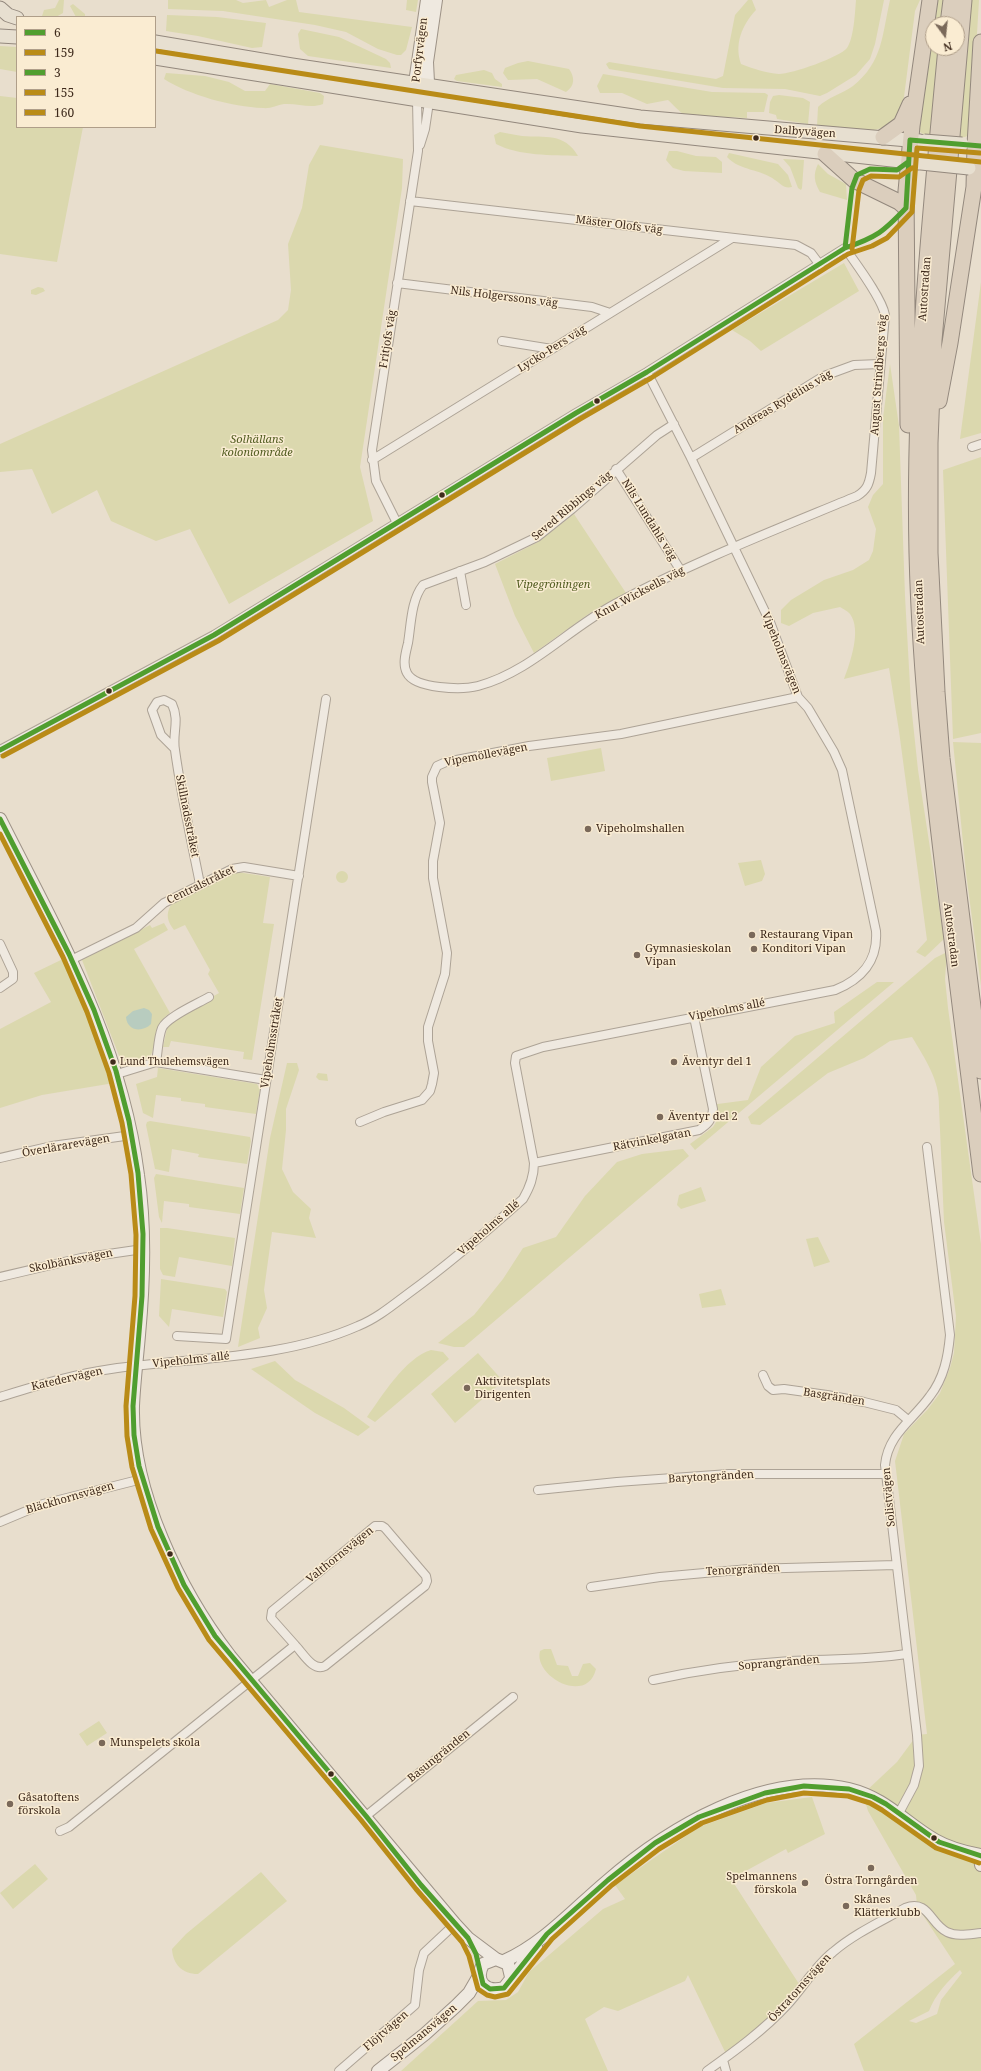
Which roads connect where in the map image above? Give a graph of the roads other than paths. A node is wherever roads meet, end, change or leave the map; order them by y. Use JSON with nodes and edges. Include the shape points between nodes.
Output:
{"nodes":[{"id":1,"x":427,"y":0,"type":"edge"},
{"id":2,"x":436,"y":0,"type":"edge"},
{"id":3,"x":930,"y":0,"type":"edge"},
{"id":4,"x":951,"y":0,"type":"edge"},
{"id":5,"x":964,"y":0,"type":"edge"},
{"id":6,"x":0,"y":8,"type":"edge"},
{"id":7,"x":949,"y":16,"type":"edge"},
{"id":8,"x":16,"y":18,"type":"edge"},
{"id":9,"x":0,"y":36,"type":"edge"},
{"id":10,"x":16,"y":37,"type":"edge"},
{"id":11,"x":156,"y":42,"type":"edge"},
{"id":12,"x":981,"y":42,"type":"edge"},
{"id":13,"x":945,"y":56,"type":"edge"},
{"id":14,"x":156,"y":58,"type":"edge"},
{"id":15,"x":422,"y":83,"type":"junction"},
{"id":16,"x":917,"y":84,"type":"junction"},
{"id":17,"x":423,"y":101,"type":"junction"},
{"id":18,"x":979,"y":127,"type":"edge"},
{"id":19,"x":883,"y":137,"type":"junction"},
{"id":20,"x":917,"y":140,"type":"junction"},
{"id":21,"x":972,"y":145,"type":"edge"},
{"id":22,"x":418,"y":151,"type":"junction"},
{"id":23,"x":825,"y":154,"type":"junction"},
{"id":24,"x":915,"y":163,"type":"junction"},
{"id":25,"x":975,"y":168,"type":"edge"},
{"id":26,"x":410,"y":201,"type":"junction"},
{"id":27,"x":906,"y":208,"type":"junction"},
{"id":28,"x":732,"y":238,"type":"junction"},
{"id":29,"x":820,"y":265,"type":"junction"},
{"id":30,"x":396,"y":284,"type":"junction"},
{"id":31,"x":610,"y":313,"type":"junction"},
{"id":32,"x":502,"y":342,"type":"dead end"},
{"id":33,"x":552,"y":349,"type":"junction"},
{"id":34,"x":880,"y":364,"type":"junction"},
{"id":35,"x":647,"y":372,"type":"junction"},
{"id":36,"x":674,"y":424,"type":"junction"},
{"id":37,"x":930,"y":443,"type":"junction"},
{"id":38,"x":981,"y":444,"type":"edge"},
{"id":39,"x":972,"y":447,"type":"dead end"},
{"id":40,"x":691,"y":458,"type":"junction"},
{"id":41,"x":372,"y":460,"type":"junction"},
{"id":42,"x":616,"y":470,"type":"junction"},
{"id":43,"x":846,"y":500,"type":"joint"},
{"id":44,"x":397,"y":524,"type":"junction"},
{"id":45,"x":734,"y":547,"type":"junction"},
{"id":46,"x":917,"y":554,"type":"junction"},
{"id":47,"x":460,"y":571,"type":"junction"},
{"id":48,"x":681,"y":571,"type":"junction"},
{"id":49,"x":466,"y":605,"type":"dead end"},
{"id":50,"x":416,"y":681,"type":"joint"},
{"id":51,"x":798,"y":697,"type":"junction"},
{"id":52,"x":326,"y":699,"type":"dead end"},
{"id":53,"x":174,"y":748,"type":"junction"},
{"id":54,"x":0,"y":750,"type":"edge"},
{"id":55,"x":0,"y":819,"type":"edge"},
{"id":56,"x":299,"y":876,"type":"junction"},
{"id":57,"x":200,"y":884,"type":"junction"},
{"id":58,"x":0,"y":944,"type":"edge"},
{"id":59,"x":71,"y":960,"type":"junction"},
{"id":60,"x":0,"y":988,"type":"edge"},
{"id":61,"x":828,"y":991,"type":"joint"},
{"id":62,"x":209,"y":997,"type":"dead end"},
{"id":63,"x":694,"y":1017,"type":"junction"},
{"id":64,"x":156,"y":1062,"type":"junction"},
{"id":65,"x":981,"y":1071,"type":"edge"},
{"id":66,"x":117,"y":1074,"type":"junction"},
{"id":67,"x":266,"y":1080,"type":"junction"},
{"id":68,"x":360,"y":1122,"type":"dead end"},
{"id":69,"x":132,"y":1135,"type":"junction"},
{"id":70,"x":927,"y":1147,"type":"dead end"},
{"id":71,"x":0,"y":1158,"type":"edge"},
{"id":72,"x":534,"y":1163,"type":"junction"},
{"id":73,"x":981,"y":1174,"type":"edge"},
{"id":74,"x":143,"y":1249,"type":"junction"},
{"id":75,"x":0,"y":1277,"type":"edge"},
{"id":76,"x":177,"y":1336,"type":"dead end"},
{"id":77,"x":136,"y":1366,"type":"junction"},
{"id":78,"x":763,"y":1376,"type":"dead end"},
{"id":79,"x":0,"y":1397,"type":"edge"},
{"id":80,"x":908,"y":1420,"type":"junction"},
{"id":81,"x":885,"y":1474,"type":"junction"},
{"id":82,"x":142,"y":1479,"type":"junction"},
{"id":83,"x":538,"y":1490,"type":"dead end"},
{"id":84,"x":0,"y":1522,"type":"edge"},
{"id":85,"x":896,"y":1565,"type":"junction"},
{"id":86,"x":591,"y":1587,"type":"dead end"},
{"id":87,"x":295,"y":1645,"type":"junction"},
{"id":88,"x":906,"y":1654,"type":"junction"},
{"id":89,"x":250,"y":1679,"type":"junction"},
{"id":90,"x":653,"y":1680,"type":"dead end"},
{"id":91,"x":513,"y":1697,"type":"dead end"},
{"id":92,"x":899,"y":1813,"type":"junction"},
{"id":93,"x":366,"y":1816,"type":"junction"},
{"id":94,"x":60,"y":1831,"type":"dead end"},
{"id":95,"x":980,"y":1860,"type":"edge"},
{"id":96,"x":455,"y":1924,"type":"junction"},
{"id":97,"x":981,"y":1933,"type":"edge"},
{"id":98,"x":547,"y":1934,"type":"junction"},
{"id":99,"x":468,"y":1938,"type":"junction"},
{"id":100,"x":500,"y":1960,"type":"junction"},
{"id":101,"x":480,"y":1972,"type":"junction"},
{"id":102,"x":511,"y":1977,"type":"junction"},
{"id":103,"x":486,"y":1988,"type":"junction"},
{"id":104,"x":469,"y":1993,"type":"junction"},
{"id":105,"x":723,"y":2060,"type":"junction"},
{"id":106,"x":338,"y":2071,"type":"edge"},
{"id":107,"x":378,"y":2071,"type":"edge"},
{"id":108,"x":707,"y":2071,"type":"edge"},
{"id":109,"x":726,"y":2071,"type":"edge"}],
"edges":[{"from":1,"to":15,"type":"street","name":"Porfyrvägen"},
{"from":2,"to":15,"type":"street","name":"Porfyrvägen"},
{"from":3,"to":16,"type":"highway"},
{"from":4,"to":7,"type":"highway"},
{"from":5,"to":37,"type":"highway","name":"Autostradan","via":[[936,318]]},
{"from":6,"to":8,"type":"main road"},
{"from":9,"to":10,"type":"main road"},
{"from":11,"to":15,"type":"main road","name":"Dalbyvägen"},
{"from":12,"to":18,"type":"highway"},
{"from":13,"to":46,"type":"highway","name":"Autostradan","via":[[922,340]]},
{"from":14,"to":17,"type":"main road","name":"Dalbyvägen"},
{"from":15,"to":17,"type":"street","name":"Porfyrvägen"},
{"from":15,"to":19,"type":"main road","name":"Dalbyvägen","via":[[640,117]]},
{"from":16,"to":19,"type":"highway","via":[[901,124]]},
{"from":16,"to":20,"type":"highway"},
{"from":17,"to":22,"type":"street","name":"Fritjofs väg"},
{"from":17,"to":22,"type":"street","name":"Fritjofs väg","via":[[425,129]]},
{"from":17,"to":23,"type":"main road","name":"Dalbyvägen","via":[[639,133]]},
{"from":18,"to":21,"type":"highway"},
{"from":19,"to":20,"type":"main road","name":"Dalbyvägen"},
{"from":20,"to":21,"type":"main road","name":"Dalbyvägen","bridge":true},
{"from":20,"to":24,"type":"highway"},
{"from":21,"to":25,"type":"highway"},
{"from":22,"to":26,"type":"street","name":"Fritjofs väg"},
{"from":23,"to":24,"type":"main road","name":"Dalbyvägen"},
{"from":23,"to":27,"type":"highway","via":[[854,180]]},
{"from":24,"to":25,"type":"main road","name":"Dalbyvägen","bridge":true},
{"from":24,"to":27,"type":"highway"},
{"from":25,"to":37,"type":"highway","via":[[950,343]]},
{"from":26,"to":28,"type":"street","name":"Mäster Olofs väg"},
{"from":26,"to":30,"type":"street","name":"Fritjofs väg"},
{"from":27,"to":46,"type":"highway","via":[[908,434]]},
{"from":28,"to":29,"type":"street","name":"Mäster Olofs väg","via":[[796,245],[811,253]]},
{"from":28,"to":31,"type":"street","name":"Lycko-Pers väg"},
{"from":29,"to":34,"type":"street","name":"August Strindbergs väg","via":[[845,248],[884,310]]},
{"from":29,"to":35,"type":"street"},
{"from":30,"to":31,"type":"street","name":"Nils Holgerssons väg","via":[[592,307]]},
{"from":30,"to":41,"type":"street","name":"Fritjofs väg","via":[[375,420]]},
{"from":31,"to":33,"type":"street","name":"Lycko-Pers väg"},
{"from":32,"to":33,"type":"street"},
{"from":33,"to":41,"type":"street","name":"Lycko-Pers väg"},
{"from":34,"to":40,"type":"street","name":"Andreas Rydelius väg","via":[[854,365],[824,376]]},
{"from":34,"to":43,"type":"street","name":"August Strindbergs väg","via":[[869,484],[862,493]]},
{"from":35,"to":36,"type":"street","name":"Vipeholmsvägen"},
{"from":35,"to":44,"type":"street"},
{"from":36,"to":40,"type":"street","name":"Vipeholmsvägen"},
{"from":36,"to":42,"type":"street","name":"Seved Ribbings väg"},
{"from":37,"to":65,"type":"highway","name":"Autostradan","via":[[930,552],[936,692]]},
{"from":38,"to":39,"type":"street"},
{"from":40,"to":45,"type":"street","name":"Vipeholmsvägen"},
{"from":41,"to":44,"type":"street","name":"Fritjofs väg","via":[[379,489]]},
{"from":42,"to":47,"type":"street","name":"Seved Ribbings väg","via":[[537,537],[504,554]]},
{"from":42,"to":48,"type":"street","name":"Nils Lundahls väg"},
{"from":43,"to":45,"type":"street","name":"Knut Wicksells väg"},
{"from":44,"to":54,"type":"street","via":[[214,635]]},
{"from":45,"to":48,"type":"street","name":"Knut Wicksells väg"},
{"from":45,"to":51,"type":"street","name":"Vipeholmsvägen","via":[[770,622]]},
{"from":46,"to":73,"type":"highway","name":"Autostradan","via":[[922,667],[930,758]]},
{"from":47,"to":49,"type":"street"},
{"from":47,"to":50,"type":"street","name":"Seved Ribbings väg","via":[[426,583],[417,593],[405,661],[408,675]]},
{"from":48,"to":50,"type":"street","name":"Knut Wicksells väg","via":[[614,605],[545,652],[493,680],[478,686],[462,688],[441,687]]},
{"from":51,"to":61,"type":"street","name":"Vipeholmsvägen","via":[[808,708],[842,770],[876,931],[876,949],[868,967],[854,980]]},
{"from":51,"to":68,"type":"street","name":"Vipemöllevägen","via":[[621,734],[529,746],[437,766],[432,782],[440,823],[433,861],[433,878],[447,953],[444,974],[428,1027],[434,1073],[432,1084],[430,1091],[422,1100]]},
{"from":52,"to":56,"type":"street","name":"Vipeholmsstråket"},
{"from":53,"to":53,"type":"street","name":"Skillnadsstråket","via":[[177,721],[174,709],[172,704],[164,700],[157,702],[152,710],[161,735]]},
{"from":53,"to":57,"type":"street","name":"Skillnadsstråket"},
{"from":55,"to":59,"type":"street"},
{"from":56,"to":57,"type":"street","name":"Centralstråket","via":[[238,867]]},
{"from":56,"to":67,"type":"street","name":"Vipeholmsstråket"},
{"from":57,"to":59,"type":"street","name":"Centralstråket","via":[[164,902],[136,928]]},
{"from":58,"to":60,"type":"street","via":[[14,972],[13,979]]},
{"from":59,"to":66,"type":"street","via":[[98,1021]]},
{"from":61,"to":63,"type":"street","name":"Vipeholms allé"},
{"from":62,"to":64,"type":"street","via":[[164,1025]]},
{"from":63,"to":72,"type":"street","name":"Rätvinkelgatan","via":[[713,1109],[706,1125],[699,1130]]},
{"from":63,"to":72,"type":"street","name":"Vipeholms allé","via":[[543,1047],[516,1056],[515,1063]]},
{"from":64,"to":66,"type":"street"},
{"from":64,"to":67,"type":"street"},
{"from":66,"to":69,"type":"street"},
{"from":67,"to":76,"type":"street","name":"Vipeholmsstråket","via":[[226,1339]]},
{"from":69,"to":71,"type":"street","name":"Överlärarevägen","via":[[52,1146]]},
{"from":69,"to":74,"type":"street","via":[[142,1206]]},
{"from":70,"to":80,"type":"street","name":"Solistvägen","via":[[950,1335],[947,1361],[936,1388]]},
{"from":72,"to":77,"type":"street","name":"Vipeholms allé","via":[[531,1184],[523,1199],[440,1270],[396,1303],[359,1326],[308,1343],[278,1349]]},
{"from":74,"to":75,"type":"street","name":"Skolbänksvägen","via":[[81,1258]]},
{"from":74,"to":77,"type":"street"},
{"from":77,"to":79,"type":"street","name":"Katedervägen","via":[[93,1372]]},
{"from":77,"to":82,"type":"street","via":[[133,1408],[135,1440]]},
{"from":78,"to":80,"type":"street","name":"Basgränden","via":[[773,1390],[805,1392],[864,1402],[896,1410]]},
{"from":80,"to":81,"type":"street","name":"Solistvägen","via":[[898,1431],[889,1448]]},
{"from":81,"to":83,"type":"street","name":"Barytongränden","via":[[729,1474]]},
{"from":81,"to":85,"type":"street","name":"Solistvägen"},
{"from":82,"to":84,"type":"street","name":"Bläckhornsvägen","via":[[43,1504]]},
{"from":82,"to":89,"type":"street","via":[[153,1514],[180,1577],[199,1612]]},
{"from":85,"to":86,"type":"street","name":"Tenorgränden","via":[[748,1569],[660,1577]]},
{"from":85,"to":88,"type":"street","name":"Solistvägen"},
{"from":87,"to":87,"type":"street","name":"Valthornsvägen","via":[[271,1618],[272,1611],[375,1526],[385,1528],[426,1576],[425,1586],[325,1666],[315,1666]]},
{"from":87,"to":89,"type":"street"},
{"from":88,"to":90,"type":"street","name":"Soprangränden","via":[[757,1664]]},
{"from":88,"to":92,"type":"street","name":"Solistvägen","via":[[919,1766],[914,1785]]},
{"from":89,"to":93,"type":"street"},
{"from":89,"to":94,"type":"street","via":[[69,1827]]},
{"from":91,"to":93,"type":"street","name":"Basungränden"},
{"from":92,"to":95,"type":"street","name":"Spelmansvägen","via":[[939,1842]]},
{"from":92,"to":98,"type":"street","name":"Spelmansvägen","via":[[873,1797],[849,1789],[823,1786],[783,1789],[739,1801],[694,1819],[655,1843]]},
{"from":93,"to":96,"type":"street"},
{"from":96,"to":99,"type":"street"},
{"from":96,"to":106,"type":"street","name":"Flöjtvägen","via":[[424,1953],[419,1970],[415,2005]]},
{"from":97,"to":105,"type":"street","name":"Östratornsvägen","via":[[949,1933],[923,1908],[912,1905],[905,1908],[853,1936],[832,1953],[770,2023]]},
{"from":98,"to":100,"type":"street","name":"Spelmansvägen","via":[[520,1954]]},
{"from":98,"to":102,"type":"street","name":"Spelmansvägen"},
{"from":99,"to":100,"type":"street"},
{"from":99,"to":101,"type":"street","via":[[476,1954]]},
{"from":100,"to":101,"type":"street","name":"Spelmansvägen","via":[[483,1964]]},
{"from":100,"to":102,"type":"street","via":[[508,1964]]},
{"from":101,"to":103,"type":"street"},
{"from":101,"to":104,"type":"street","name":"Spelmansvägen"},
{"from":102,"to":103,"type":"street","name":"Spelmansvägen","via":[[504,1988]]},
{"from":103,"to":104,"type":"street","name":"Spelmansvägen"},
{"from":104,"to":107,"type":"street","name":"Spelmansvägen","via":[[425,2034]]},
{"from":105,"to":108,"type":"street","name":"Östratornsvägen"},
{"from":105,"to":109,"type":"street"}]}
